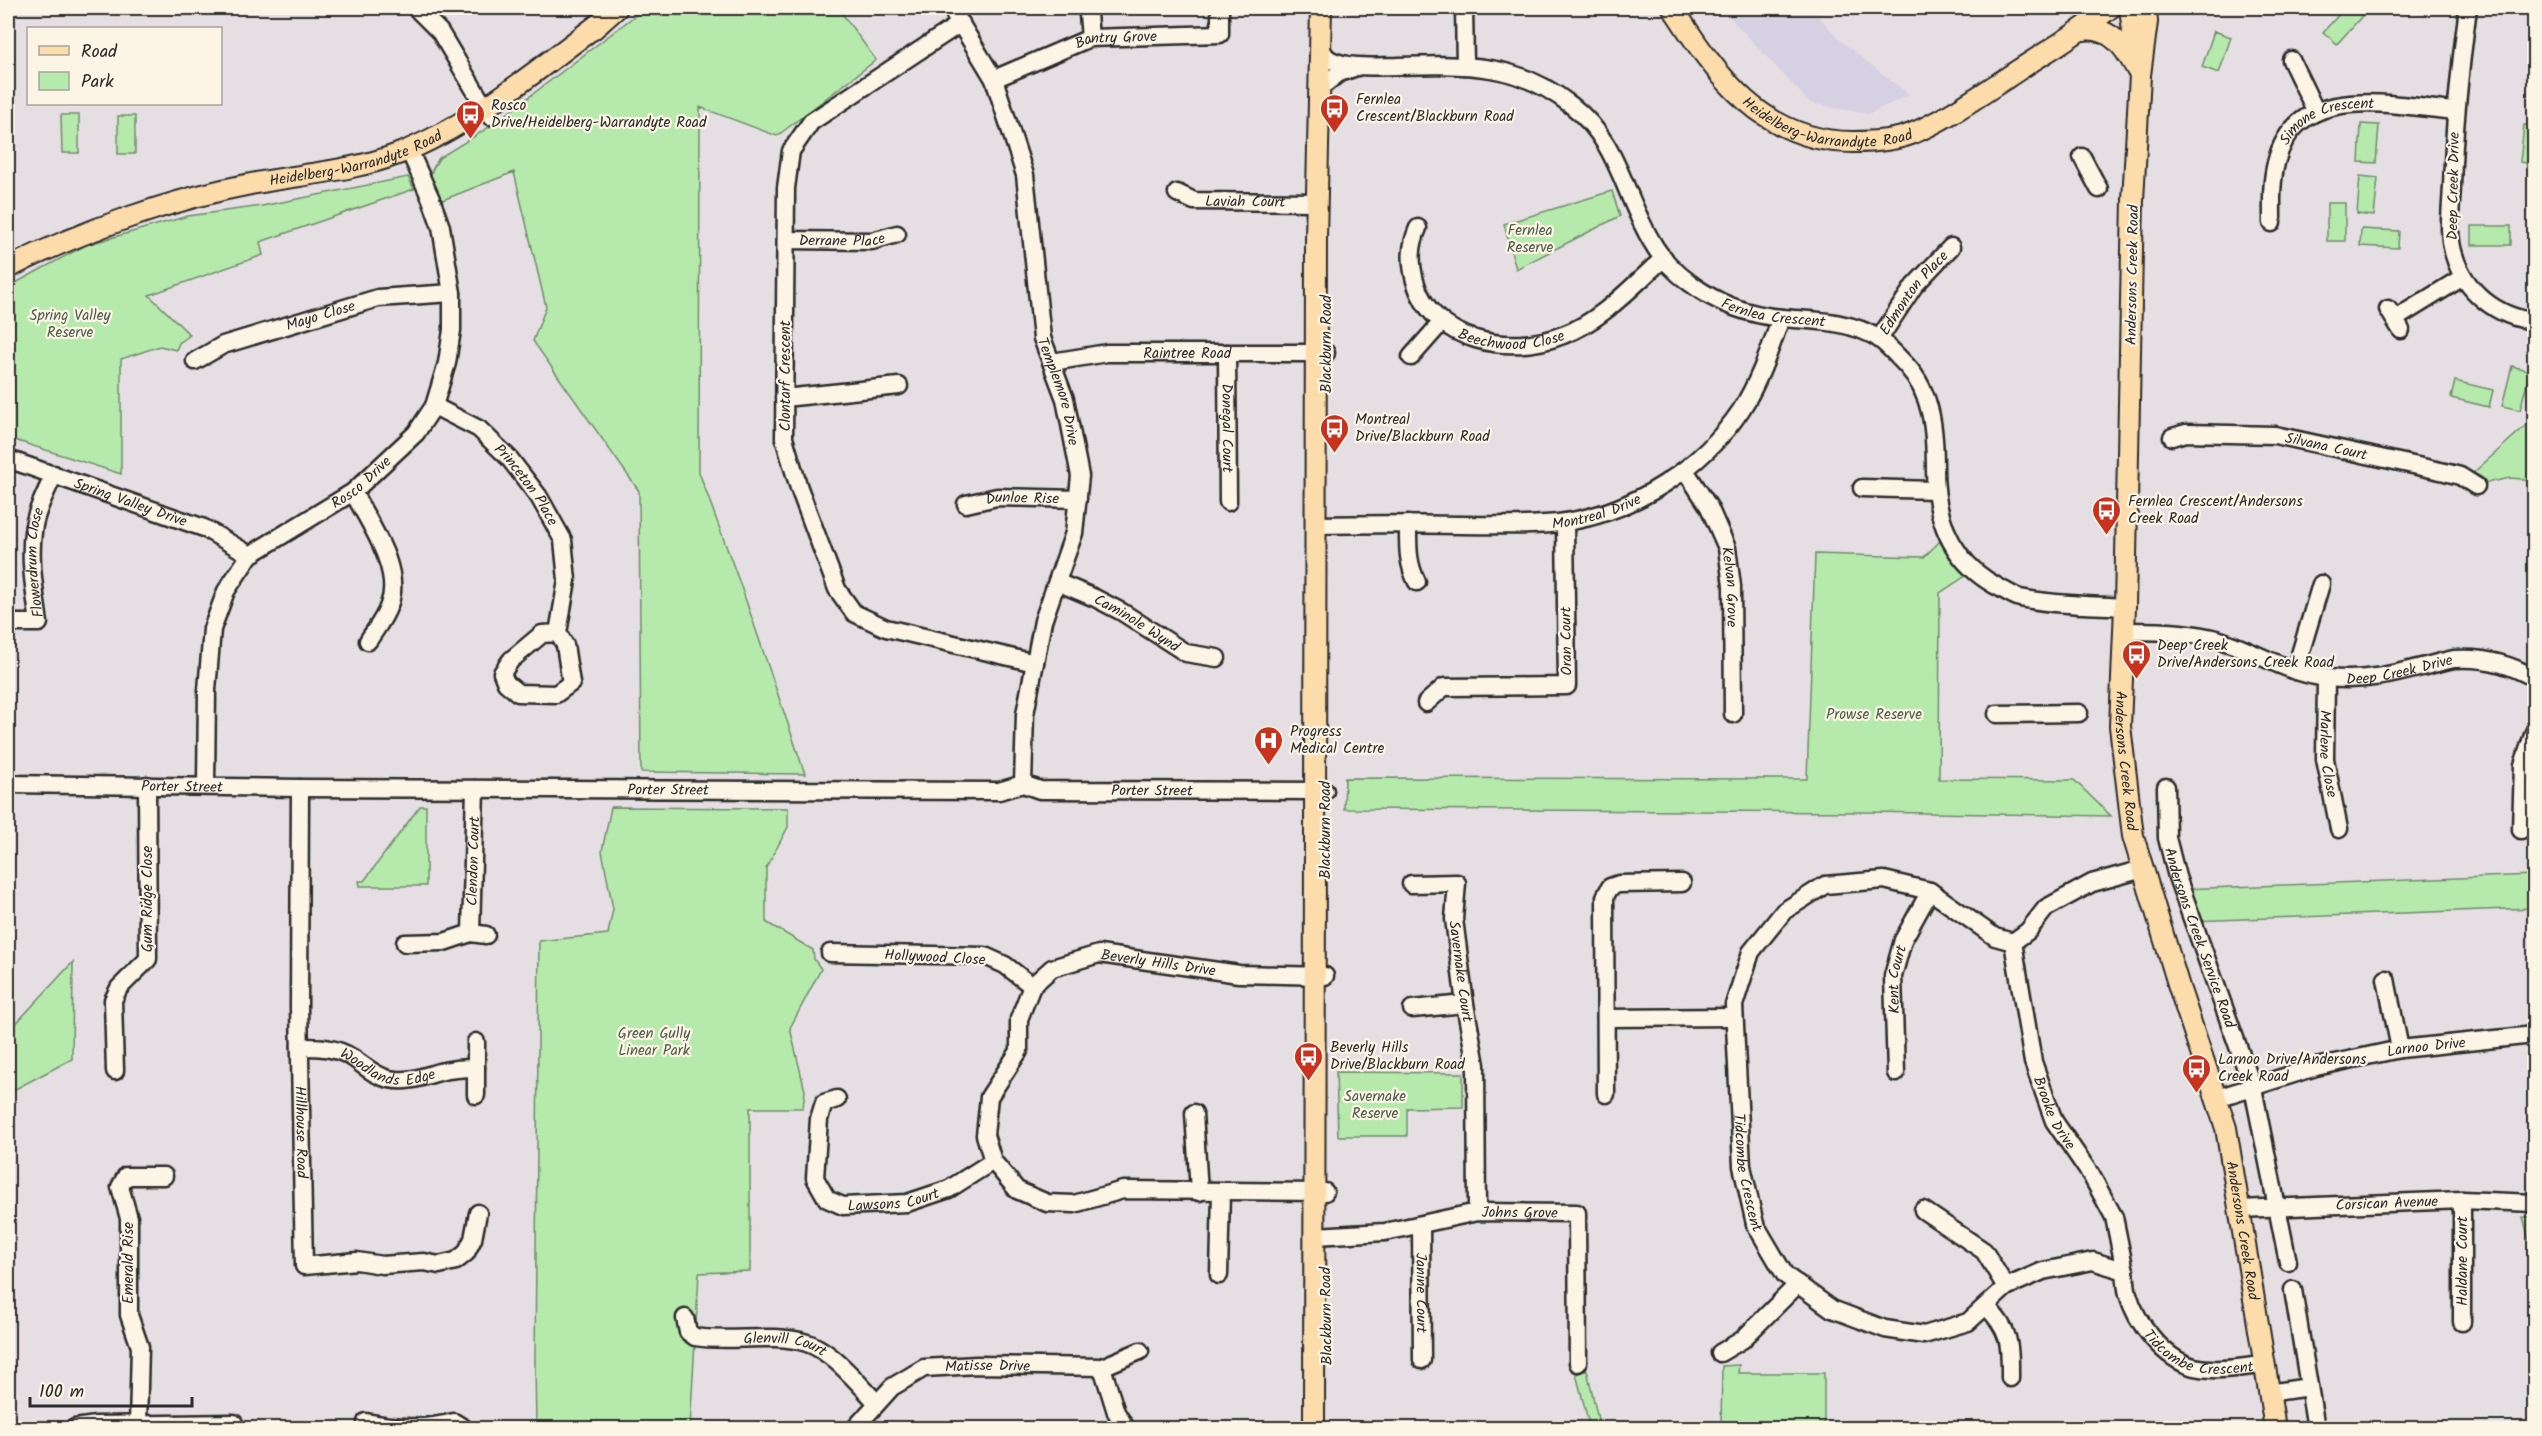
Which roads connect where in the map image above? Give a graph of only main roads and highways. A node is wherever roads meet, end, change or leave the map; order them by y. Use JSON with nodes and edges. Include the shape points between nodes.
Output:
{"nodes":[{"id":1,"x":617,"y":8,"type":"edge"},
{"id":2,"x":1321,"y":8,"type":"edge"},
{"id":3,"x":1673,"y":8,"type":"edge"},
{"id":4,"x":2090,"y":8,"type":"edge"},
{"id":5,"x":2110,"y":8,"type":"edge"},
{"id":6,"x":2130,"y":8,"type":"edge"},
{"id":7,"x":2149,"y":12,"type":"edge"},
{"id":8,"x":2083,"y":30,"type":"junction"},
{"id":9,"x":2013,"y":73,"type":"junction"},
{"id":10,"x":2140,"y":75,"type":"junction"},
{"id":11,"x":1320,"y":88,"type":"junction"},
{"id":12,"x":73,"y":239,"type":"junction"},
{"id":13,"x":8,"y":268,"type":"edge"},
{"id":14,"x":8,"y":278,"type":"edge"},
{"id":15,"x":1321,"y":353,"type":"junction"},
{"id":16,"x":1320,"y":1235,"type":"junction"},
{"id":17,"x":1314,"y":1428,"type":"edge"},
{"id":18,"x":1327,"y":1428,"type":"edge"},
{"id":19,"x":2275,"y":1428,"type":"edge"}],
"edges":[{"from":1,"to":12,"type":"main road","name":"Heidelberg-Warrandyte Road","via":[[554,67],[387,170],[187,201]]},
{"from":2,"to":11,"type":"main road","name":"Blackburn Road"},
{"from":3,"to":9,"type":"main road","name":"Heidelberg-Warrandyte Road","via":[[1706,59],[1741,98],[1783,126],[1823,140],[1869,142],[1910,135]]},
{"from":4,"to":9,"type":"main road","name":"Heidelberg-Warrandyte Road"},
{"from":5,"to":8,"type":"main road","name":"Heidelberg-Warrandyte Road"},
{"from":6,"to":10,"type":"main road","name":"Andersons Creek Road"},
{"from":7,"to":10,"type":"main road","name":"Andersons Creek Road"},
{"from":8,"to":9,"type":"main road","name":"Heidelberg-Warrandyte Road"},
{"from":8,"to":10,"type":"main road","via":[[2095,28],[2122,44]]},
{"from":10,"to":19,"type":"main road","name":"Andersons Creek Road","via":[[2133,200],[2120,726],[2133,837],[2226,1128]]},
{"from":11,"to":15,"type":"main road","name":"Blackburn Road","via":[[1316,202]]},
{"from":11,"to":15,"type":"main road","name":"Blackburn Road","via":[[1327,228]]},
{"from":12,"to":13,"type":"main road","name":"Heidelberg-Warrandyte Road"},
{"from":12,"to":14,"type":"main road","name":"Heidelberg-Warrandyte Road"},
{"from":15,"to":16,"type":"main road","name":"Blackburn Road"},
{"from":16,"to":17,"type":"main road","name":"Blackburn Road"},
{"from":16,"to":18,"type":"main road","name":"Blackburn Road"}]}
